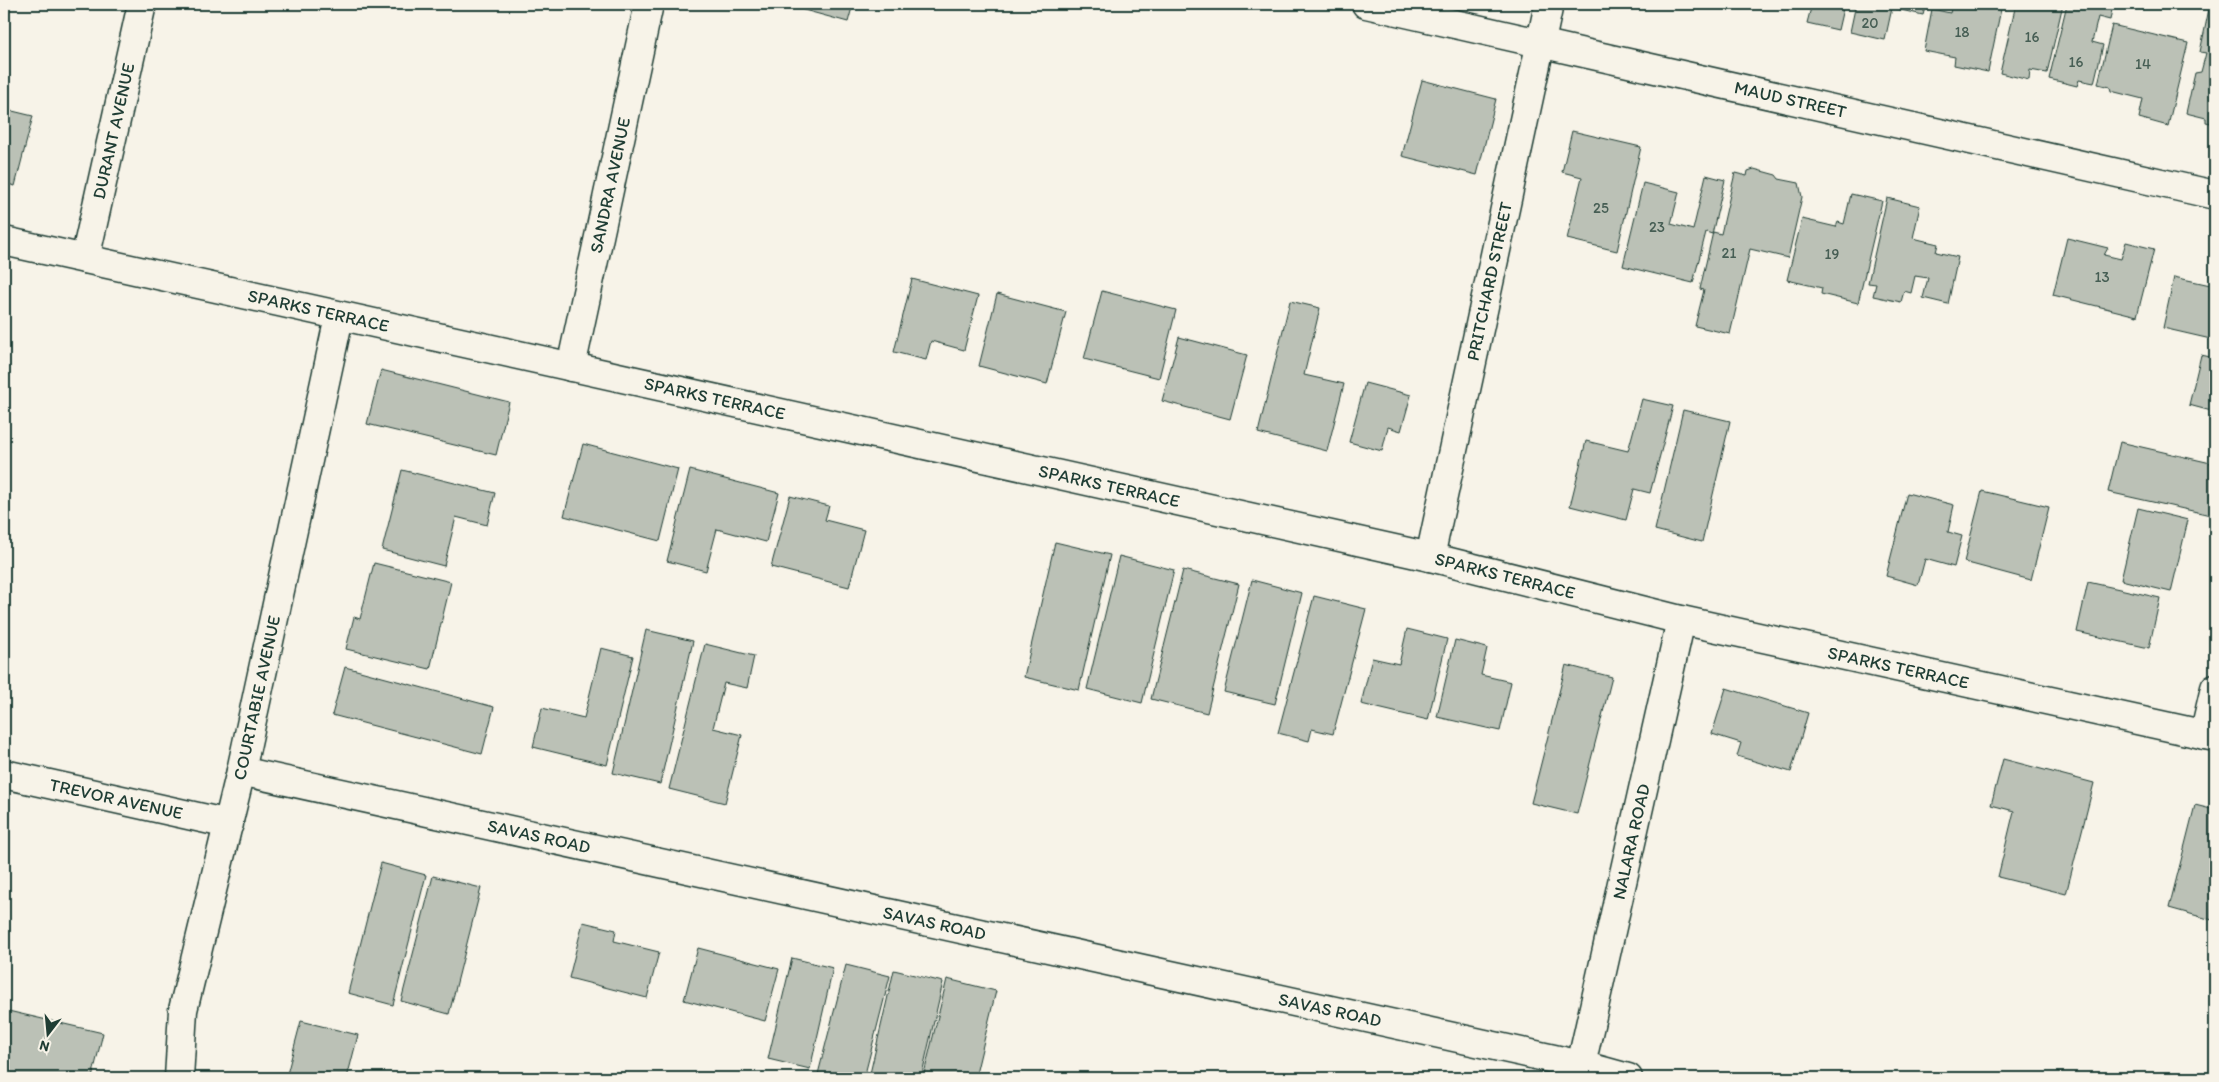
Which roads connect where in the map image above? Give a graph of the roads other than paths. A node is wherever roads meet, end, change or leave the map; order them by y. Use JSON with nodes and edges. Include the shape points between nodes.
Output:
{"nodes":[{"id":1,"x":142,"y":4,"type":"edge"},
{"id":2,"x":649,"y":4,"type":"edge"},
{"id":3,"x":1366,"y":4,"type":"edge"},
{"id":4,"x":1549,"y":4,"type":"edge"},
{"id":5,"x":1540,"y":43,"type":"junction"},
{"id":6,"x":2215,"y":195,"type":"edge"},
{"id":7,"x":4,"y":241,"type":"edge"},
{"id":8,"x":85,"y":259,"type":"junction"},
{"id":9,"x":339,"y":317,"type":"junction"},
{"id":10,"x":571,"y":367,"type":"junction"},
{"id":11,"x":1430,"y":558,"type":"junction"},
{"id":12,"x":1681,"y":620,"type":"junction"},
{"id":13,"x":2215,"y":688,"type":"edge"},
{"id":14,"x":2210,"y":736,"type":"edge"},
{"id":15,"x":241,"y":771,"type":"junction"},
{"id":16,"x":4,"y":774,"type":"edge"},
{"id":17,"x":229,"y":824,"type":"junction"},
{"id":18,"x":1581,"y":1065,"type":"junction"},
{"id":19,"x":179,"y":1078,"type":"edge"},
{"id":20,"x":1628,"y":1078,"type":"edge"}],
"edges":[{"from":1,"to":8,"type":"street","name":"DURANT AVENUE"},
{"from":2,"to":10,"type":"street","name":"SANDRA AVENUE"},
{"from":3,"to":5,"type":"street","name":"MAUD STREET"},
{"from":4,"to":5,"type":"street","name":"PRITCHARD STREET"},
{"from":5,"to":6,"type":"street","name":"MAUD STREET"},
{"from":5,"to":11,"type":"street","name":"PRITCHARD STREET"},
{"from":7,"to":8,"type":"street","name":"SPARKS TERRACE"},
{"from":8,"to":9,"type":"street","name":"SPARKS TERRACE"},
{"from":9,"to":10,"type":"street","name":"SPARKS TERRACE"},
{"from":9,"to":15,"type":"street","name":"COURTABIE AVENUE"},
{"from":10,"to":11,"type":"street","name":"SPARKS TERRACE"},
{"from":11,"to":12,"type":"street","name":"SPARKS TERRACE"},
{"from":12,"to":14,"type":"street","name":"SPARKS TERRACE"},
{"from":12,"to":18,"type":"street","name":"NALARA ROAD"},
{"from":13,"to":14,"type":"street"},
{"from":15,"to":17,"type":"street","name":"COURTABIE AVENUE"},
{"from":15,"to":18,"type":"street","name":"SAVAS ROAD"},
{"from":16,"to":17,"type":"street","name":"TREVOR AVENUE"},
{"from":17,"to":19,"type":"street","name":"COURTABIE AVENUE","via":[[183,1010]]},
{"from":18,"to":20,"type":"street","name":"SAVAS ROAD"}]}
